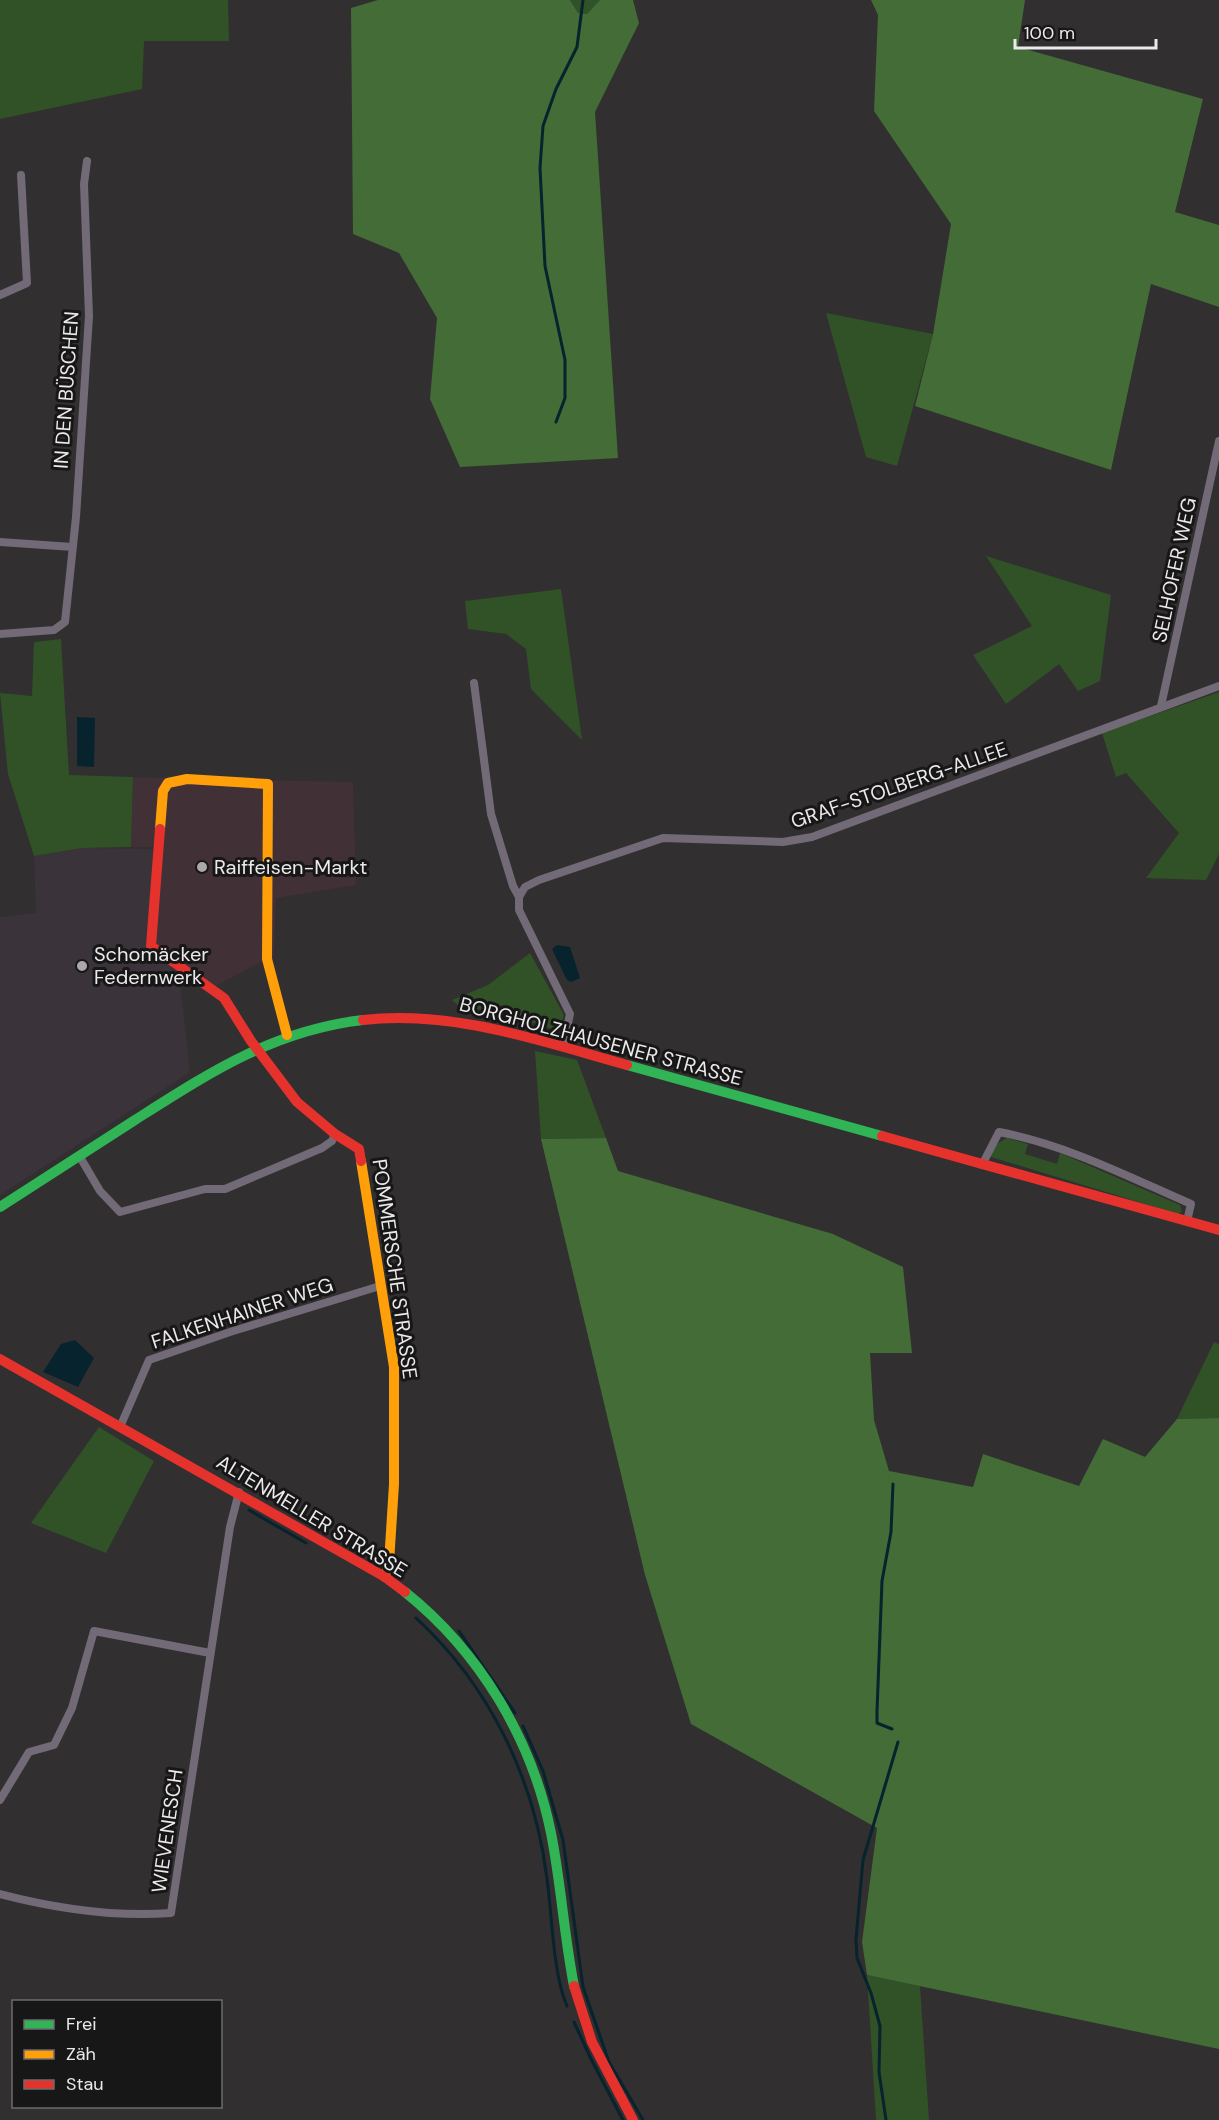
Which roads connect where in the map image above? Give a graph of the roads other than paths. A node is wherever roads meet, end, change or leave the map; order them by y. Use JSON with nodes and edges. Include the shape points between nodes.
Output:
{"nodes":[{"id":1,"x":87,"y":161,"type":"dead end"},
{"id":2,"x":21,"y":175,"type":"dead end"},
{"id":3,"x":0,"y":295,"type":"edge"},
{"id":4,"x":1219,"y":441,"type":"edge"},
{"id":5,"x":0,"y":542,"type":"edge"},
{"id":6,"x":74,"y":547,"type":"junction"},
{"id":7,"x":0,"y":634,"type":"edge"},
{"id":8,"x":474,"y":682,"type":"dead end"},
{"id":9,"x":1219,"y":686,"type":"edge"},
{"id":10,"x":1161,"y":706,"type":"junction"},
{"id":11,"x":519,"y":897,"type":"junction"},
{"id":12,"x":287,"y":1035,"type":"junction"},
{"id":13,"x":255,"y":1047,"type":"junction"},
{"id":14,"x":564,"y":1047,"type":"junction"},
{"id":15,"x":335,"y":1134,"type":"junction"},
{"id":16,"x":80,"y":1157,"type":"junction"},
{"id":17,"x":982,"y":1165,"type":"junction"},
{"id":18,"x":0,"y":1207,"type":"edge"},
{"id":19,"x":1188,"y":1221,"type":"junction"},
{"id":20,"x":1219,"y":1230,"type":"edge"},
{"id":21,"x":380,"y":1286,"type":"junction"},
{"id":22,"x":0,"y":1359,"type":"edge"},
{"id":23,"x":120,"y":1427,"type":"junction"},
{"id":24,"x":239,"y":1492,"type":"junction"},
{"id":25,"x":385,"y":1577,"type":"junction"},
{"id":26,"x":210,"y":1653,"type":"junction"},
{"id":27,"x":0,"y":1800,"type":"edge"},
{"id":28,"x":0,"y":1894,"type":"edge"},
{"id":29,"x":633,"y":2120,"type":"edge"}],
"edges":[{"from":1,"to":6,"type":"street","name":"IN DEN BÜSCHEN","via":[[84,184],[89,316]]},
{"from":2,"to":3,"type":"street","via":[[27,283]]},
{"from":4,"to":10,"type":"street","name":"SELHOFER WEG"},
{"from":5,"to":6,"type":"street"},
{"from":6,"to":7,"type":"street","name":"IN DEN BÜSCHEN","via":[[65,622],[54,630]]},
{"from":8,"to":11,"type":"street","via":[[491,814]]},
{"from":9,"to":10,"type":"street","name":"GRAF-STOLBERG-ALLEE"},
{"from":10,"to":11,"type":"street","name":"GRAF-STOLBERG-ALLEE","via":[[812,837],[783,842],[663,838],[539,880],[525,887]]},
{"from":11,"to":14,"type":"street","via":[[522,920],[570,1014]]},
{"from":12,"to":13,"type":"street","name":"BORGHOLZHAUSENER STRASSE"},
{"from":12,"to":13,"type":"street","name":"POMMERSCHE STRASSE","via":[[267,959],[268,784],[187,779],[168,783],[163,791],[152,946],[224,998]]},
{"from":12,"to":14,"type":"street","name":"BORGHOLZHAUSENER STRASSE","via":[[369,1017],[420,1016],[481,1024]]},
{"from":13,"to":15,"type":"street","name":"POMMERSCHE STRASSE","via":[[297,1102]]},
{"from":13,"to":16,"type":"street","name":"BORGHOLZHAUSENER STRASSE"},
{"from":14,"to":17,"type":"street","name":"BORGHOLZHAUSENER STRASSE"},
{"from":15,"to":16,"type":"street","via":[[322,1148],[225,1189],[205,1189],[120,1212],[100,1191]]},
{"from":15,"to":21,"type":"street","name":"POMMERSCHE STRASSE","via":[[359,1149]]},
{"from":16,"to":18,"type":"street","name":"BORGHOLZHAUSENER STRASSE"},
{"from":17,"to":19,"type":"street","name":"BORGHOLZHAUSENER STRASSE"},
{"from":17,"to":19,"type":"street","via":[[999,1132],[1019,1136],[1070,1151],[1191,1204]]},
{"from":19,"to":20,"type":"street","name":"BORGHOLZHAUSENER STRASSE"},
{"from":21,"to":23,"type":"street","name":"FALKENHAINER WEG","via":[[149,1360]]},
{"from":21,"to":25,"type":"street","name":"POMMERSCHE STRASSE","via":[[394,1367],[394,1484]]},
{"from":22,"to":23,"type":"street","name":"ALTENMELLER STRASSE"},
{"from":23,"to":24,"type":"street","name":"ALTENMELLER STRASSE"},
{"from":24,"to":25,"type":"street","name":"ALTENMELLER STRASSE"},
{"from":24,"to":26,"type":"street","name":"WIEVENESCH"},
{"from":25,"to":29,"type":"street","name":"ALTENMELLER STRASSE","via":[[432,1615],[462,1648],[495,1693],[534,1771],[554,1843],[575,1991],[608,2078]]},
{"from":26,"to":27,"type":"street","via":[[94,1631],[72,1708],[54,1745],[29,1752]]},
{"from":26,"to":28,"type":"street","name":"WIEVENESCH","via":[[171,1913],[68,1907]]}]}
